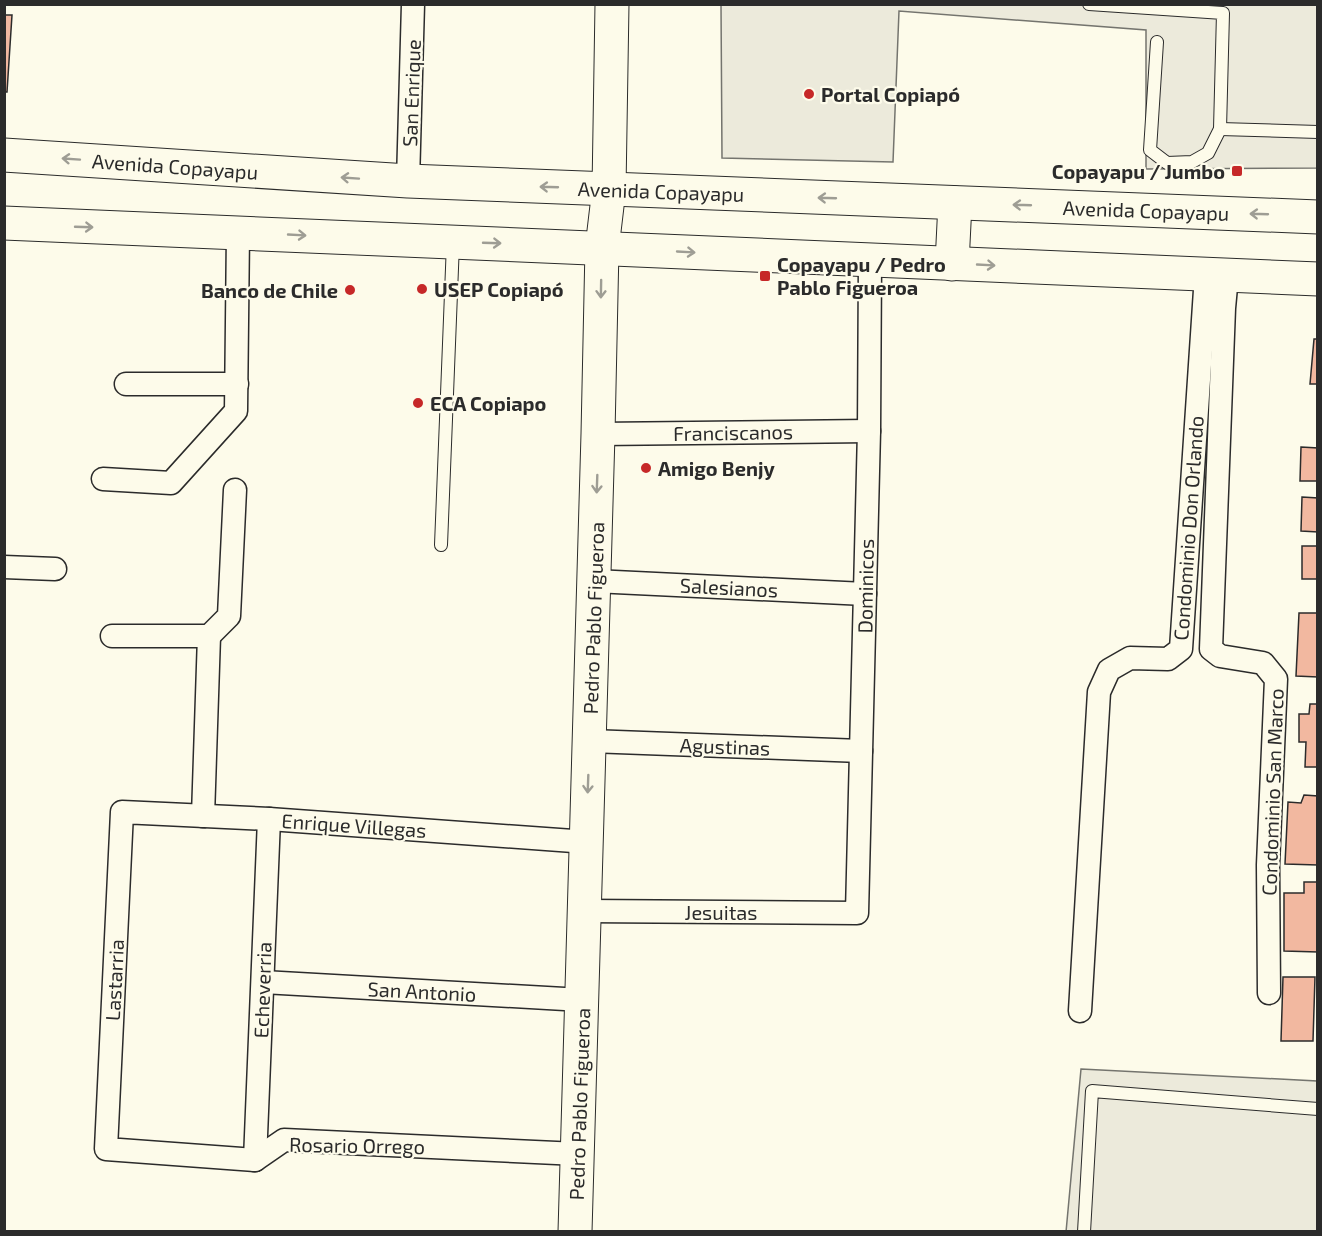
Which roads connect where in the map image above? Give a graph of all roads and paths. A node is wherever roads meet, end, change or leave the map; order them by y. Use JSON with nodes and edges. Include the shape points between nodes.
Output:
{"nodes":[{"id":1,"x":413,"y":4,"type":"edge"},
{"id":2,"x":612,"y":4,"type":"edge"},
{"id":3,"x":1089,"y":4,"type":"edge"},
{"id":4,"x":1157,"y":42,"type":"dead end"},
{"id":5,"x":1220,"y":129,"type":"junction"},
{"id":6,"x":1317,"y":132,"type":"edge"},
{"id":7,"x":4,"y":155,"type":"edge"},
{"id":8,"x":408,"y":181,"type":"junction"},
{"id":9,"x":609,"y":189,"type":"junction"},
{"id":10,"x":955,"y":202,"type":"junction"},
{"id":11,"x":1317,"y":217,"type":"edge"},
{"id":12,"x":4,"y":223,"type":"edge"},
{"id":13,"x":238,"y":232,"type":"junction"},
{"id":14,"x":453,"y":242,"type":"junction"},
{"id":15,"x":602,"y":248,"type":"junction"},
{"id":16,"x":870,"y":260,"type":"junction"},
{"id":17,"x":952,"y":264,"type":"junction"},
{"id":18,"x":1216,"y":275,"type":"junction"},
{"id":19,"x":1317,"y":279,"type":"edge"},
{"id":20,"x":126,"y":384,"type":"dead end"},
{"id":21,"x":237,"y":384,"type":"junction"},
{"id":22,"x":868,"y":431,"type":"junction"},
{"id":23,"x":598,"y":434,"type":"junction"},
{"id":24,"x":103,"y":479,"type":"dead end"},
{"id":25,"x":235,"y":489,"type":"dead end"},
{"id":26,"x":441,"y":546,"type":"dead end"},
{"id":27,"x":4,"y":567,"type":"edge"},
{"id":28,"x":54,"y":569,"type":"dead end"},
{"id":29,"x":594,"y":581,"type":"junction"},
{"id":30,"x":865,"y":594,"type":"junction"},
{"id":31,"x":112,"y":636,"type":"dead end"},
{"id":32,"x":209,"y":636,"type":"junction"},
{"id":33,"x":590,"y":741,"type":"junction"},
{"id":34,"x":861,"y":751,"type":"junction"},
{"id":35,"x":122,"y":812,"type":"joint"},
{"id":36,"x":203,"y":816,"type":"junction"},
{"id":37,"x":269,"y":819,"type":"junction"},
{"id":38,"x":586,"y":842,"type":"junction"},
{"id":39,"x":585,"y":912,"type":"junction"},
{"id":40,"x":857,"y":913,"type":"joint"},
{"id":41,"x":263,"y":982,"type":"junction"},
{"id":42,"x":1269,"y":993,"type":"dead end"},
{"id":43,"x":582,"y":1000,"type":"junction"},
{"id":44,"x":1080,"y":1011,"type":"dead end"},
{"id":45,"x":1317,"y":1109,"type":"edge"},
{"id":46,"x":578,"y":1154,"type":"junction"},
{"id":47,"x":255,"y":1160,"type":"junction"},
{"id":48,"x":575,"y":1232,"type":"edge"},
{"id":49,"x":1084,"y":1232,"type":"edge"}],
"edges":[{"from":1,"to":8,"type":"street","name":"San Enrique"},
{"from":2,"to":9,"type":"main road","name":"Pedro Pablo Figueroa"},
{"from":3,"to":5,"type":"lane","via":[[1223,13]]},
{"from":4,"to":5,"type":"lane","via":[[1150,150],[1167,163],[1192,162],[1208,153]]},
{"from":5,"to":6,"type":"lane"},
{"from":8,"to":7,"type":"main road","name":"Avenida Copayapu","one_way":true},
{"from":9,"to":8,"type":"main road","name":"Avenida Copayapu","one_way":true},
{"from":10,"to":9,"type":"main road","name":"Avenida Copayapu","one_way":true},
{"from":9,"to":15,"type":"main road","name":"Pedro Pablo Figueroa"},
{"from":11,"to":10,"type":"main road","name":"Avenida Copayapu","one_way":true},
{"from":10,"to":17,"type":"main road"},
{"from":12,"to":13,"type":"main road","one_way":true},
{"from":13,"to":14,"type":"main road","one_way":true},
{"from":13,"to":21,"type":"street"},
{"from":14,"to":15,"type":"main road","one_way":true},
{"from":14,"to":26,"type":"lane"},
{"from":15,"to":16,"type":"main road","one_way":true},
{"from":15,"to":23,"type":"main road","name":"Pedro Pablo Figueroa","one_way":true},
{"from":16,"to":17,"type":"main road"},
{"from":16,"to":22,"type":"street","name":"Dominicos"},
{"from":17,"to":18,"type":"main road","one_way":true},
{"from":18,"to":19,"type":"main road"},
{"from":18,"to":42,"type":"street","name":"Condominio San Marco","via":[[1224,308],[1211,649],[1220,656],[1263,663],[1276,679],[1268,865]]},
{"from":18,"to":44,"type":"street","name":"Condominio Don Orlando","via":[[1181,650],[1168,659],[1131,658],[1109,670],[1099,692]]},
{"from":20,"to":21,"type":"street"},
{"from":21,"to":24,"type":"street","via":[[237,411],[171,483]]},
{"from":22,"to":23,"type":"street","name":"Franciscanos"},
{"from":22,"to":30,"type":"street","name":"Dominicos"},
{"from":23,"to":29,"type":"main road","name":"Pedro Pablo Figueroa","one_way":true},
{"from":25,"to":32,"type":"street","via":[[229,616]]},
{"from":27,"to":28,"type":"street"},
{"from":29,"to":30,"type":"street","name":"Salesianos"},
{"from":29,"to":33,"type":"main road","name":"Pedro Pablo Figueroa"},
{"from":30,"to":34,"type":"street","name":"Dominicos"},
{"from":31,"to":32,"type":"street"},
{"from":32,"to":36,"type":"street"},
{"from":33,"to":34,"type":"street","name":"Agustinas"},
{"from":33,"to":38,"type":"main road","name":"Pedro Pablo Figueroa","one_way":true},
{"from":34,"to":40,"type":"street","name":"Dominicos"},
{"from":35,"to":36,"type":"street","name":"Enrique Villegas"},
{"from":35,"to":47,"type":"street","name":"Lastarria","via":[[106,1149]]},
{"from":36,"to":37,"type":"street","name":"Enrique Villegas"},
{"from":37,"to":38,"type":"street","name":"Enrique Villegas"},
{"from":37,"to":41,"type":"street","name":"Echeverria"},
{"from":38,"to":39,"type":"main road","name":"Pedro Pablo Figueroa"},
{"from":39,"to":40,"type":"street","name":"Jesuitas"},
{"from":39,"to":43,"type":"main road","name":"Pedro Pablo Figueroa"},
{"from":41,"to":43,"type":"street","name":"San Antonio"},
{"from":41,"to":47,"type":"street","name":"Echeverria"},
{"from":43,"to":46,"type":"main road","name":"Pedro Pablo Figueroa"},
{"from":45,"to":49,"type":"lane","via":[[1092,1091]]},
{"from":46,"to":47,"type":"street","name":"Rosario Orrego","via":[[284,1140]]},
{"from":46,"to":48,"type":"main road","name":"Pedro Pablo Figueroa"}]}
